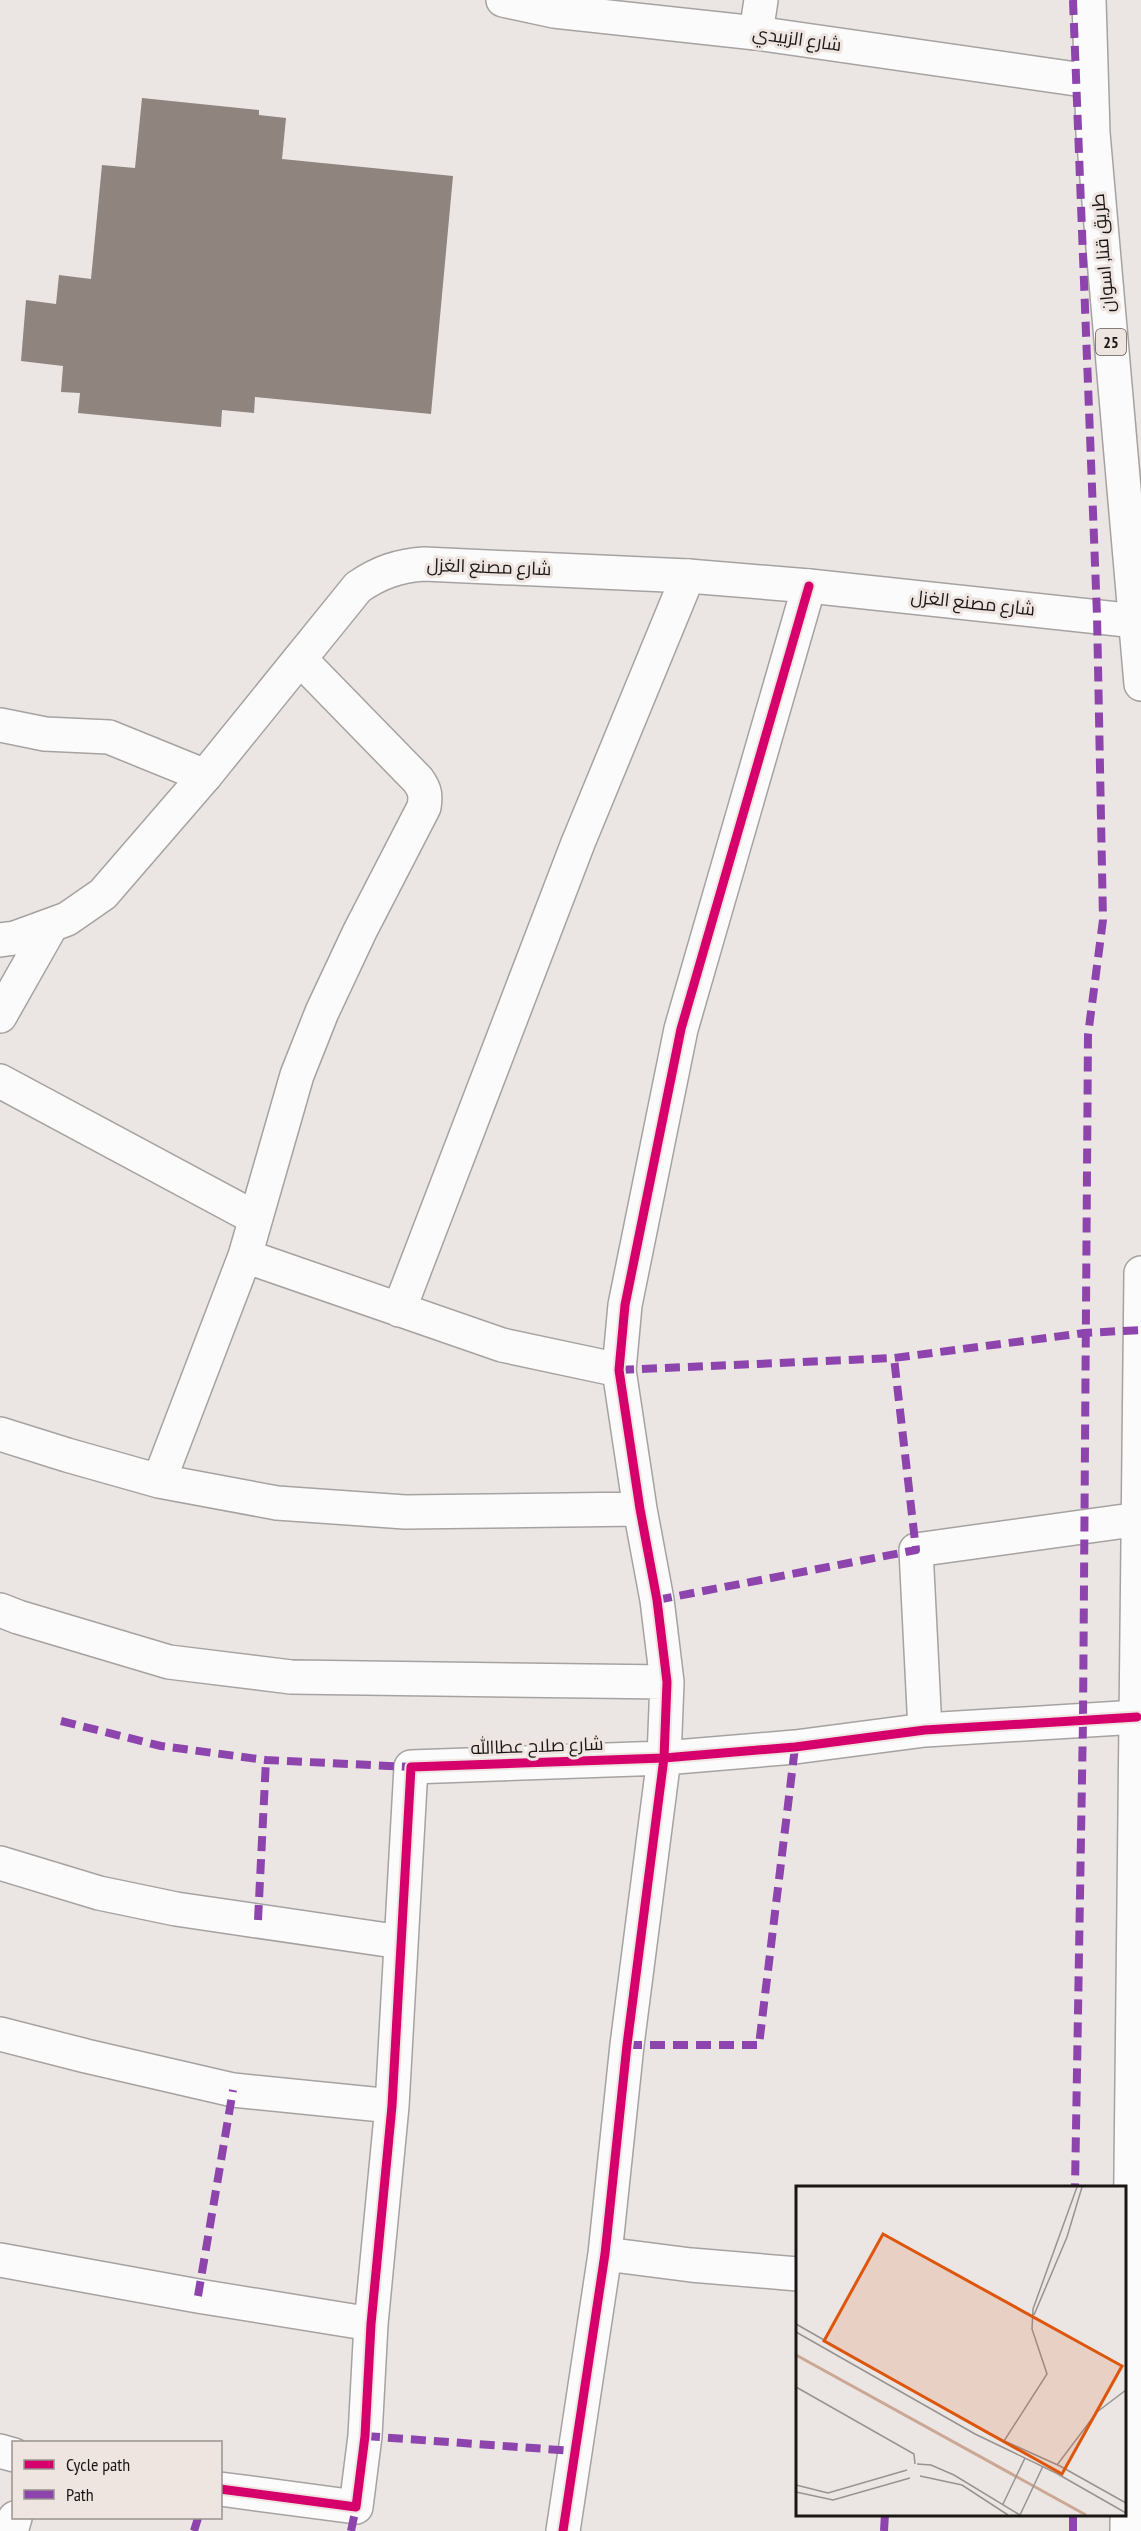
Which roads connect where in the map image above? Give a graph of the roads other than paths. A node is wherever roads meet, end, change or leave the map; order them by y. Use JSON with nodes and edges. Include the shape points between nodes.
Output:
{"nodes":[{"id":1,"x":503,"y":0,"type":"edge"},
{"id":2,"x":761,"y":0,"type":"edge"},
{"id":3,"x":1089,"y":0,"type":"edge"},
{"id":4,"x":756,"y":33,"type":"junction"},
{"id":5,"x":1090,"y":81,"type":"junction"},
{"id":6,"x":688,"y":576,"type":"junction"},
{"id":7,"x":808,"y":586,"type":"junction"},
{"id":8,"x":1136,"y":621,"type":"junction"},
{"id":9,"x":300,"y":659,"type":"junction"},
{"id":10,"x":1141,"y":684,"type":"edge"},
{"id":11,"x":0,"y":725,"type":"edge"},
{"id":12,"x":205,"y":776,"type":"junction"},
{"id":13,"x":51,"y":926,"type":"junction"},
{"id":14,"x":0,"y":940,"type":"edge"},
{"id":15,"x":0,"y":1016,"type":"edge"},
{"id":16,"x":0,"y":1081,"type":"edge"},
{"id":17,"x":255,"y":1218,"type":"junction"},
{"id":18,"x":245,"y":1256,"type":"junction"},
{"id":19,"x":1141,"y":1273,"type":"edge"},
{"id":20,"x":399,"y":1310,"type":"junction"},
{"id":21,"x":619,"y":1370,"type":"junction"},
{"id":22,"x":0,"y":1434,"type":"edge"},
{"id":23,"x":159,"y":1481,"type":"junction"},
{"id":24,"x":640,"y":1509,"type":"junction"},
{"id":25,"x":1139,"y":1519,"type":"junction"},
{"id":26,"x":0,"y":1610,"type":"edge"},
{"id":27,"x":667,"y":1682,"type":"junction"},
{"id":28,"x":1137,"y":1717,"type":"junction"},
{"id":29,"x":925,"y":1730,"type":"junction"},
{"id":30,"x":664,"y":1758,"type":"junction"},
{"id":31,"x":0,"y":1863,"type":"edge"},
{"id":32,"x":402,"y":1942,"type":"junction"},
{"id":33,"x":0,"y":2034,"type":"edge"},
{"id":34,"x":392,"y":2106,"type":"junction"},
{"id":35,"x":606,"y":2254,"type":"junction"},
{"id":36,"x":0,"y":2260,"type":"edge"},
{"id":37,"x":796,"y":2274,"type":"edge"},
{"id":38,"x":1128,"y":2274,"type":"edge"},
{"id":39,"x":371,"y":2324,"type":"junction"},
{"id":40,"x":222,"y":2489,"type":"edge"},
{"id":41,"x":563,"y":2531,"type":"edge"},
{"id":42,"x":1127,"y":2531,"type":"edge"}],
"edges":[{"from":1,"to":4,"type":"main road","name":"شارع الزبيدي","via":[[554,11]]},
{"from":2,"to":4,"type":"main road"},
{"from":3,"to":5,"type":"main road","name":"طريق قنا, اسوان","number":"25"},
{"from":4,"to":5,"type":"main road","name":"شارع الزبيدي"},
{"from":5,"to":8,"type":"main road","name":"طريق قنا, اسوان","number":"25"},
{"from":6,"to":7,"type":"main road","name":"شارع مصنع الغزل"},
{"from":6,"to":9,"type":"main road","name":"شارع مصنع الغزل","via":[[400,566],[378,573],[358,587]]},
{"from":6,"to":20,"type":"main road","via":[[578,843]]},
{"from":7,"to":8,"type":"main road","name":"شارع مصنع الغزل"},
{"from":7,"to":21,"type":"main road","via":[[681,1029],[625,1305]]},
{"from":8,"to":10,"type":"main road","name":"طريق قنا, اسوان","number":"25"},
{"from":9,"to":12,"type":"main road","name":"شارع مصنع الغزل"},
{"from":9,"to":17,"type":"main road","via":[[418,780],[426,797],[313,1033]]},
{"from":11,"to":12,"type":"main road","via":[[45,734],[109,737]]},
{"from":12,"to":13,"type":"main road","name":"شارع مصنع الغزل","via":[[103,894]]},
{"from":13,"to":14,"type":"main road","name":"شارع مصنع الغزل"},
{"from":13,"to":15,"type":"main road"},
{"from":16,"to":17,"type":"main road"},
{"from":17,"to":18,"type":"main road"},
{"from":18,"to":20,"type":"main road"},
{"from":18,"to":23,"type":"main road"},
{"from":19,"to":25,"type":"main road"},
{"from":20,"to":21,"type":"main road","via":[[502,1345]]},
{"from":21,"to":24,"type":"main road"},
{"from":22,"to":23,"type":"main road"},
{"from":23,"to":24,"type":"main road","via":[[277,1503],[405,1512]]},
{"from":24,"to":27,"type":"main road"},
{"from":25,"to":28,"type":"main road"},
{"from":25,"to":29,"type":"main road","via":[[916,1550]]},
{"from":26,"to":27,"type":"main road","via":[[169,1662],[291,1677]]},
{"from":27,"to":30,"type":"main road"},
{"from":28,"to":29,"type":"main road","name":"شارع صلاح عطاالله"},
{"from":28,"to":38,"type":"main road"},
{"from":29,"to":30,"type":"main road","name":"شارع صلاح عطاالله","via":[[795,1747]]},
{"from":30,"to":32,"type":"main road","name":"شارع صلاح عطاالله","via":[[411,1767]]},
{"from":30,"to":35,"type":"main road","via":[[627,2045]]},
{"from":31,"to":32,"type":"main road","via":[[99,1893],[176,1909]]},
{"from":32,"to":34,"type":"main road"},
{"from":33,"to":34,"type":"main road","via":[[233,2090]]},
{"from":34,"to":39,"type":"main road"},
{"from":35,"to":37,"type":"main road"},
{"from":35,"to":41,"type":"main road"},
{"from":36,"to":39,"type":"main road"},
{"from":38,"to":42,"type":"main road"},
{"from":39,"to":40,"type":"main road","via":[[365,2436],[356,2507]]}]}
